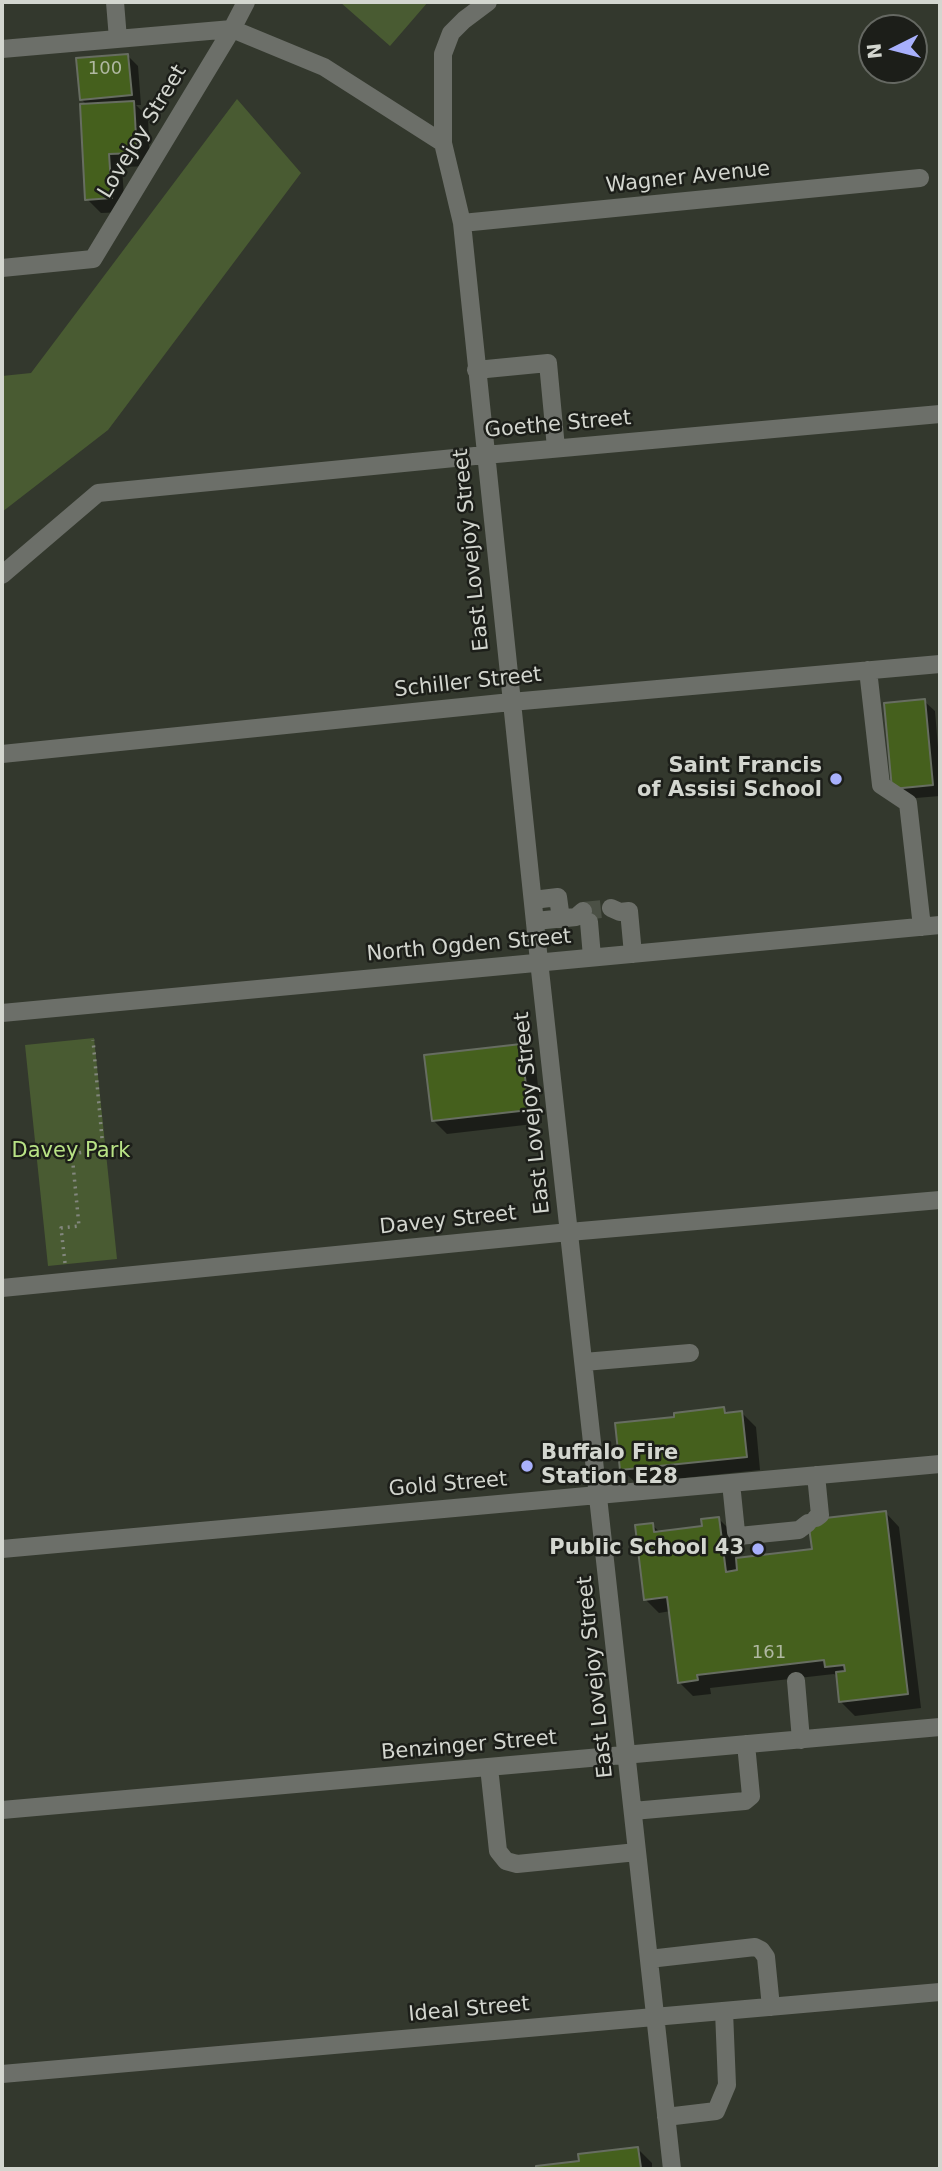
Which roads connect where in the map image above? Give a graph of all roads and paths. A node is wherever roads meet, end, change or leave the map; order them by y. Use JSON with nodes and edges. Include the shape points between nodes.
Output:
{"nodes":[{"id":1,"x":115,"y":2,"type":"edge"},
{"id":2,"x":246,"y":2,"type":"edge"},
{"id":3,"x":488,"y":2,"type":"edge"},
{"id":4,"x":232,"y":29,"type":"junction"},
{"id":5,"x":118,"y":38,"type":"junction"},
{"id":6,"x":2,"y":49,"type":"edge"},
{"id":7,"x":443,"y":143,"type":"junction"},
{"id":8,"x":920,"y":178,"type":"dead end"},
{"id":9,"x":462,"y":223,"type":"junction"},
{"id":10,"x":2,"y":268,"type":"edge"},
{"id":11,"x":476,"y":370,"type":"junction"},
{"id":12,"x":940,"y":414,"type":"edge"},
{"id":13,"x":556,"y":448,"type":"junction"},
{"id":14,"x":485,"y":455,"type":"junction"},
{"id":15,"x":2,"y":575,"type":"edge"},
{"id":16,"x":940,"y":664,"type":"edge"},
{"id":17,"x":868,"y":670,"type":"junction"},
{"id":18,"x":511,"y":702,"type":"junction"},
{"id":19,"x":2,"y":754,"type":"edge"},
{"id":20,"x":533,"y":900,"type":"junction"},
{"id":21,"x":614,"y":913,"type":"dead end"},
{"id":22,"x":578,"y":918,"type":"junction"},
{"id":23,"x":535,"y":921,"type":"junction"},
{"id":24,"x":940,"y":925,"type":"edge"},
{"id":25,"x":922,"y":927,"type":"junction"},
{"id":26,"x":634,"y":954,"type":"junction"},
{"id":27,"x":592,"y":957,"type":"junction"},
{"id":28,"x":539,"y":961,"type":"junction"},
{"id":29,"x":2,"y":1013,"type":"edge"},
{"id":30,"x":93,"y":1040,"type":"dead end"},
{"id":31,"x":940,"y":1200,"type":"edge"},
{"id":32,"x":569,"y":1233,"type":"junction"},
{"id":33,"x":65,"y":1263,"type":"dead end"},
{"id":34,"x":2,"y":1288,"type":"edge"},
{"id":35,"x":690,"y":1353,"type":"dead end"},
{"id":36,"x":584,"y":1362,"type":"junction"},
{"id":37,"x":940,"y":1464,"type":"edge"},
{"id":38,"x":816,"y":1475,"type":"junction"},
{"id":39,"x":731,"y":1483,"type":"junction"},
{"id":40,"x":598,"y":1494,"type":"junction"},
{"id":41,"x":2,"y":1549,"type":"edge"},
{"id":42,"x":796,"y":1681,"type":"dead end"},
{"id":43,"x":940,"y":1727,"type":"edge"},
{"id":44,"x":802,"y":1740,"type":"junction"},
{"id":45,"x":746,"y":1744,"type":"junction"},
{"id":46,"x":627,"y":1755,"type":"junction"},
{"id":47,"x":489,"y":1767,"type":"junction"},
{"id":48,"x":2,"y":1810,"type":"edge"},
{"id":49,"x":633,"y":1811,"type":"junction"},
{"id":50,"x":637,"y":1852,"type":"junction"},
{"id":51,"x":649,"y":1959,"type":"junction"},
{"id":52,"x":940,"y":1992,"type":"edge"},
{"id":53,"x":771,"y":2007,"type":"junction"},
{"id":54,"x":724,"y":2011,"type":"junction"},
{"id":55,"x":656,"y":2017,"type":"junction"},
{"id":56,"x":2,"y":2074,"type":"edge"},
{"id":57,"x":666,"y":2117,"type":"junction"},
{"id":58,"x":672,"y":2169,"type":"edge"}],
"edges":[{"from":1,"to":5,"type":"street"},
{"from":2,"to":4,"type":"street","name":"Lovejoy Street"},
{"from":3,"to":7,"type":"street","name":"East Lovejoy Street","via":[[451,33],[443,54]]},
{"from":4,"to":5,"type":"street"},
{"from":4,"to":7,"type":"street","via":[[324,67]]},
{"from":4,"to":10,"type":"street","name":"Lovejoy Street","via":[[93,259]]},
{"from":5,"to":6,"type":"street"},
{"from":7,"to":9,"type":"street","name":"East Lovejoy Street"},
{"from":8,"to":9,"type":"street","name":"Wagner Avenue"},
{"from":9,"to":11,"type":"street","name":"East Lovejoy Street"},
{"from":11,"to":13,"type":"street","via":[[548,363]]},
{"from":11,"to":14,"type":"street","name":"East Lovejoy Street"},
{"from":12,"to":13,"type":"street","name":"Goethe Street"},
{"from":13,"to":14,"type":"street","name":"Goethe Street"},
{"from":14,"to":15,"type":"street","name":"Goethe Street","via":[[98,493]]},
{"from":14,"to":18,"type":"street","name":"East Lovejoy Street"},
{"from":16,"to":17,"type":"street","name":"Schiller Street"},
{"from":17,"to":18,"type":"street","name":"Schiller Street"},
{"from":17,"to":25,"type":"street","via":[[881,785],[908,803]]},
{"from":18,"to":19,"type":"street","name":"Schiller Street"},
{"from":18,"to":20,"type":"street","name":"East Lovejoy Street"},
{"from":20,"to":22,"type":"street","via":[[558,897]]},
{"from":20,"to":23,"type":"street","name":"East Lovejoy Street"},
{"from":21,"to":26,"type":"street","via":[[629,911]]},
{"from":22,"to":23,"type":"street"},
{"from":22,"to":27,"type":"street"},
{"from":23,"to":28,"type":"street","name":"East Lovejoy Street"},
{"from":24,"to":25,"type":"street","name":"North Ogden Street"},
{"from":25,"to":26,"type":"street","name":"North Ogden Street"},
{"from":26,"to":27,"type":"street","name":"North Ogden Street"},
{"from":27,"to":28,"type":"street","name":"North Ogden Street"},
{"from":28,"to":29,"type":"street","name":"North Ogden Street"},
{"from":28,"to":32,"type":"street","name":"East Lovejoy Street"},
{"from":30,"to":33,"type":"path","via":[[103,1149],[72,1154],[79,1226],[61,1228]]},
{"from":31,"to":32,"type":"street","name":"Davey Street"},
{"from":32,"to":34,"type":"street","name":"Davey Street"},
{"from":32,"to":36,"type":"street","name":"East Lovejoy Street"},
{"from":35,"to":36,"type":"street"},
{"from":36,"to":40,"type":"street","name":"East Lovejoy Street"},
{"from":37,"to":38,"type":"street","name":"Gold Street"},
{"from":38,"to":39,"type":"street","name":"Gold Street"},
{"from":38,"to":39,"type":"street","via":[[820,1515],[799,1530],[739,1536]]},
{"from":39,"to":40,"type":"street","name":"Gold Street"},
{"from":40,"to":41,"type":"street","name":"Gold Street"},
{"from":40,"to":46,"type":"street","name":"East Lovejoy Street"},
{"from":42,"to":44,"type":"street"},
{"from":43,"to":44,"type":"street","name":"Benzinger Street"},
{"from":44,"to":45,"type":"street","name":"Benzinger Street"},
{"from":45,"to":46,"type":"street","name":"Benzinger Street"},
{"from":45,"to":49,"type":"street","via":[[751,1796],[745,1801]]},
{"from":46,"to":47,"type":"street","name":"Benzinger Street"},
{"from":46,"to":49,"type":"street","name":"East Lovejoy Street"},
{"from":47,"to":48,"type":"street","name":"Benzinger Street"},
{"from":47,"to":50,"type":"street","via":[[498,1851],[506,1861],[517,1864]]},
{"from":49,"to":50,"type":"street","name":"East Lovejoy Street"},
{"from":50,"to":51,"type":"street","name":"East Lovejoy Street"},
{"from":51,"to":53,"type":"street","via":[[755,1947],[766,1957]]},
{"from":51,"to":55,"type":"street","name":"East Lovejoy Street"},
{"from":52,"to":53,"type":"street","name":"Ideal Street"},
{"from":53,"to":54,"type":"street","name":"Ideal Street"},
{"from":54,"to":55,"type":"street","name":"Ideal Street"},
{"from":54,"to":57,"type":"street","via":[[727,2085],[716,2111]]},
{"from":55,"to":56,"type":"street","name":"Ideal Street"},
{"from":55,"to":57,"type":"street","name":"East Lovejoy Street"},
{"from":57,"to":58,"type":"street","name":"East Lovejoy Street"}]}
